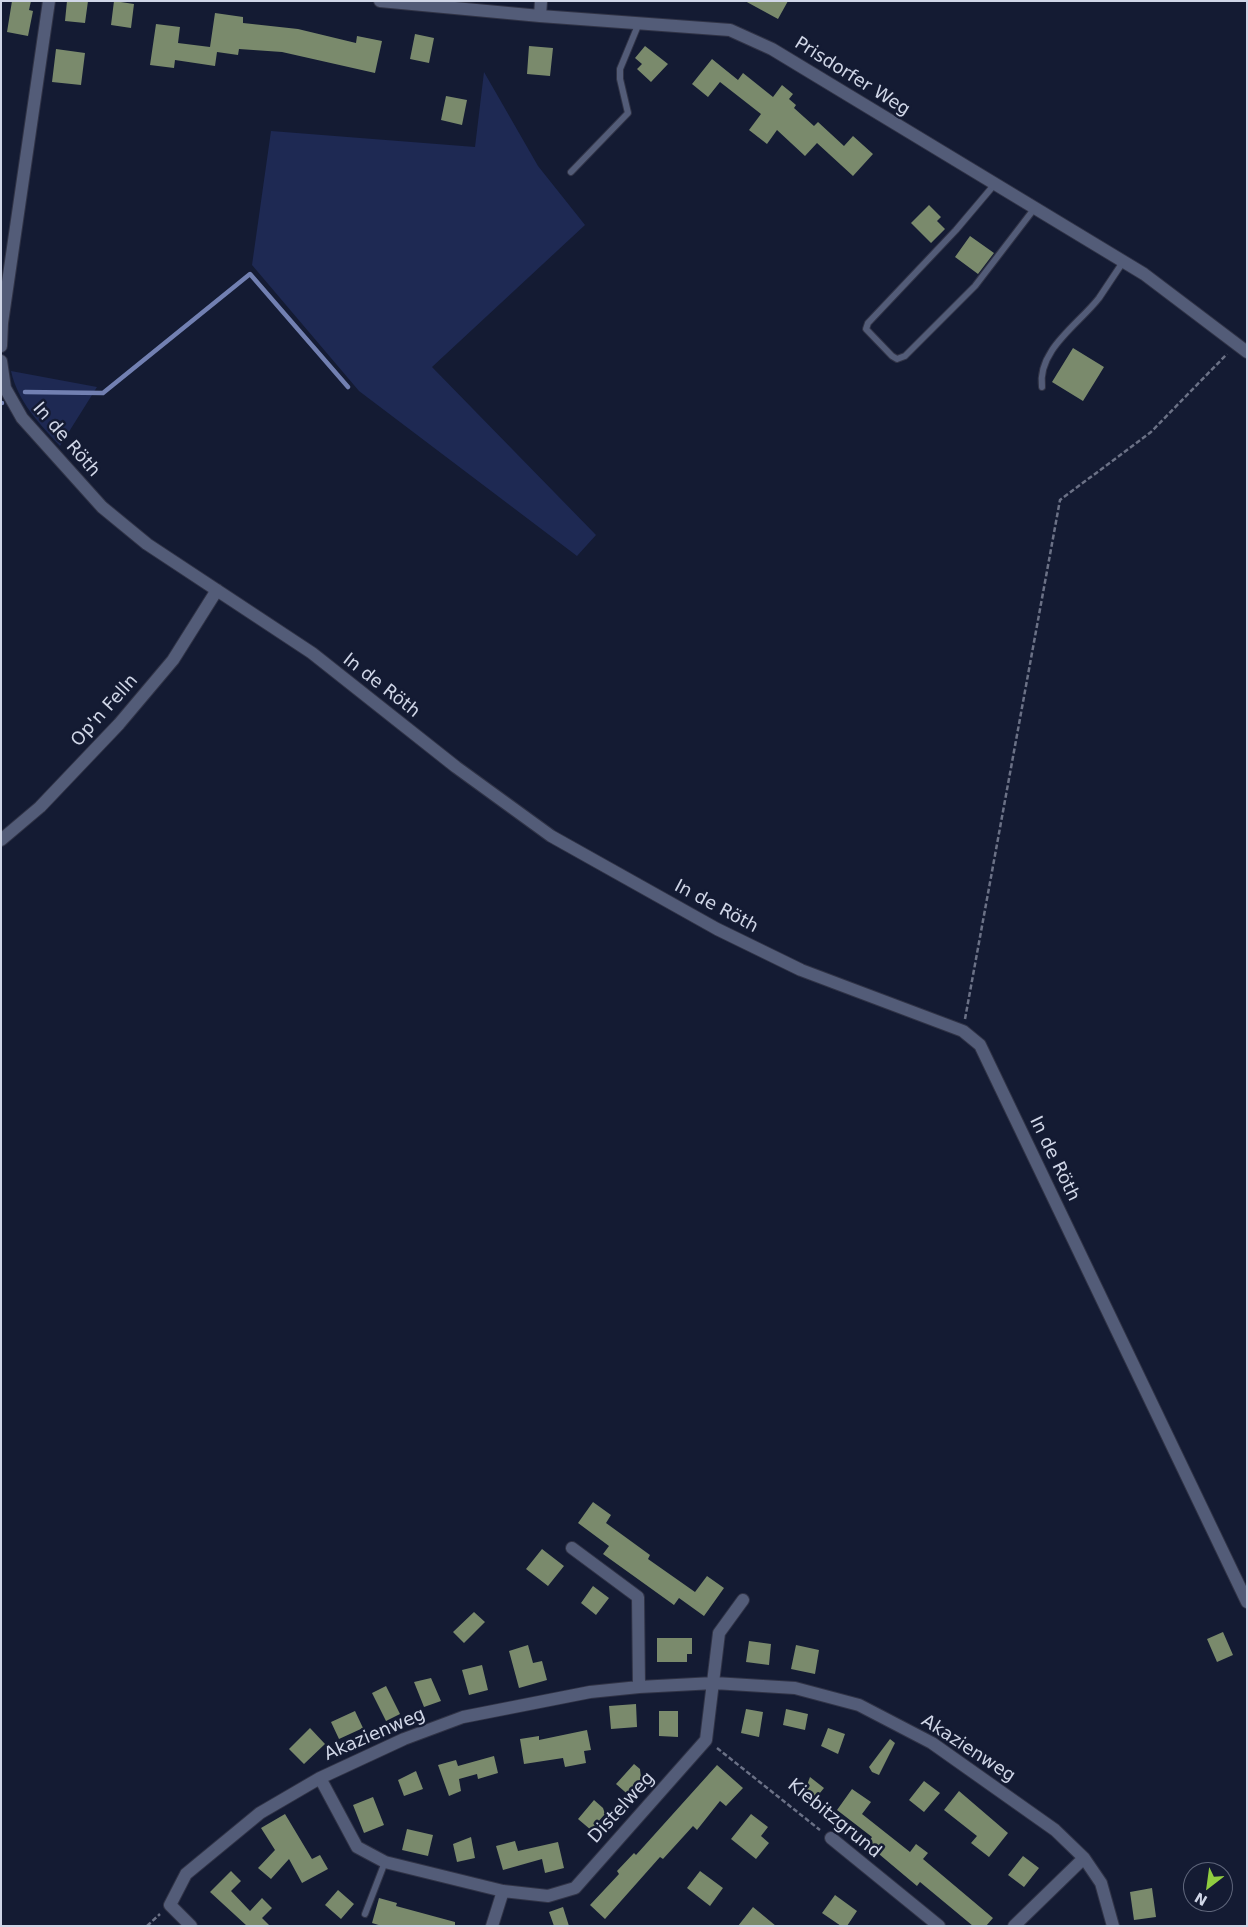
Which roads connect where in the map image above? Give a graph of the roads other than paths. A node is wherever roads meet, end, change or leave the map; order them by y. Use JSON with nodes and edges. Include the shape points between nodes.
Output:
{"nodes":[{"id":1,"x":49,"y":1,"type":"edge"},
{"id":2,"x":380,"y":1,"type":"edge"},
{"id":3,"x":541,"y":1,"type":"edge"},
{"id":4,"x":540,"y":16,"type":"junction"},
{"id":5,"x":638,"y":23,"type":"junction"},
{"id":6,"x":571,"y":172,"type":"dead end"},
{"id":7,"x":994,"y":185,"type":"junction"},
{"id":8,"x":1034,"y":208,"type":"junction"},
{"id":9,"x":1123,"y":262,"type":"junction"},
{"id":10,"x":1,"y":346,"type":"edge"},
{"id":11,"x":1242,"y":348,"type":"edge"},
{"id":12,"x":1,"y":360,"type":"edge"},
{"id":13,"x":1042,"y":387,"type":"dead end"},
{"id":14,"x":218,"y":590,"type":"junction"},
{"id":15,"x":1,"y":840,"type":"edge"},
{"id":16,"x":572,"y":1548,"type":"dead end"},
{"id":17,"x":743,"y":1600,"type":"dead end"},
{"id":18,"x":1247,"y":1602,"type":"edge"},
{"id":19,"x":714,"y":1684,"type":"junction"},
{"id":20,"x":639,"y":1687,"type":"junction"},
{"id":21,"x":320,"y":1778,"type":"junction"},
{"id":22,"x":831,"y":1838,"type":"road end"},
{"id":23,"x":1084,"y":1858,"type":"junction"},
{"id":24,"x":385,"y":1862,"type":"junction"},
{"id":25,"x":503,"y":1891,"type":"junction"},
{"id":26,"x":365,"y":1914,"type":"dead end"},
{"id":27,"x":191,"y":1926,"type":"edge"},
{"id":28,"x":492,"y":1926,"type":"edge"},
{"id":29,"x":939,"y":1926,"type":"edge"},
{"id":30,"x":1014,"y":1926,"type":"edge"},
{"id":31,"x":1113,"y":1926,"type":"edge"}],
"edges":[{"from":1,"to":10,"type":"street","via":[[25,155]]},
{"from":2,"to":4,"type":"street","name":"Prisdorfer Weg"},
{"from":3,"to":4,"type":"street"},
{"from":4,"to":5,"type":"street","name":"Prisdorfer Weg"},
{"from":5,"to":6,"type":"lane","via":[[620,69],[628,113]]},
{"from":5,"to":7,"type":"street","name":"Prisdorfer Weg","via":[[730,30],[772,49]]},
{"from":7,"to":8,"type":"street","name":"Prisdorfer Weg"},
{"from":7,"to":8,"type":"lane","via":[[868,323],[866,329],[892,356],[898,359],[904,356],[975,286]]},
{"from":8,"to":9,"type":"street","name":"Prisdorfer Weg"},
{"from":9,"to":11,"type":"street","name":"Prisdorfer Weg","via":[[1144,274]]},
{"from":9,"to":13,"type":"lane","via":[[1098,299],[1044,364],[1040,376]]},
{"from":12,"to":14,"type":"street","name":"In de Röth","via":[[5,388],[22,418],[102,507],[147,544]]},
{"from":14,"to":15,"type":"street","name":"Op'n Felln","via":[[173,660],[119,724],[40,807]]},
{"from":14,"to":18,"type":"street","name":"In de Röth","via":[[312,654],[456,767],[552,836],[717,930],[793,966],[963,1032],[980,1045]]},
{"from":16,"to":20,"type":"street","via":[[638,1597]]},
{"from":17,"to":19,"type":"street","via":[[718,1633]]},
{"from":19,"to":20,"type":"street","name":"Akazienweg"},
{"from":19,"to":23,"type":"street","name":"Akazienweg","via":[[795,1688],[859,1705],[932,1743],[1055,1830]]},
{"from":19,"to":25,"type":"street","name":"Distelweg","via":[[706,1740],[575,1888],[548,1896]]},
{"from":20,"to":21,"type":"street","name":"Akazienweg","via":[[590,1692],[463,1717]]},
{"from":21,"to":24,"type":"street","name":"Distelweg","via":[[357,1847]]},
{"from":21,"to":27,"type":"street","name":"Akazienweg","via":[[260,1813],[186,1874],[170,1905]]},
{"from":22,"to":29,"type":"street","name":"Kiebitzgrund"},
{"from":23,"to":30,"type":"street"},
{"from":23,"to":31,"type":"street","name":"Akazienweg","via":[[1100,1883]]},
{"from":24,"to":25,"type":"street","name":"Distelweg"},
{"from":24,"to":26,"type":"lane"},
{"from":25,"to":28,"type":"street"}]}
